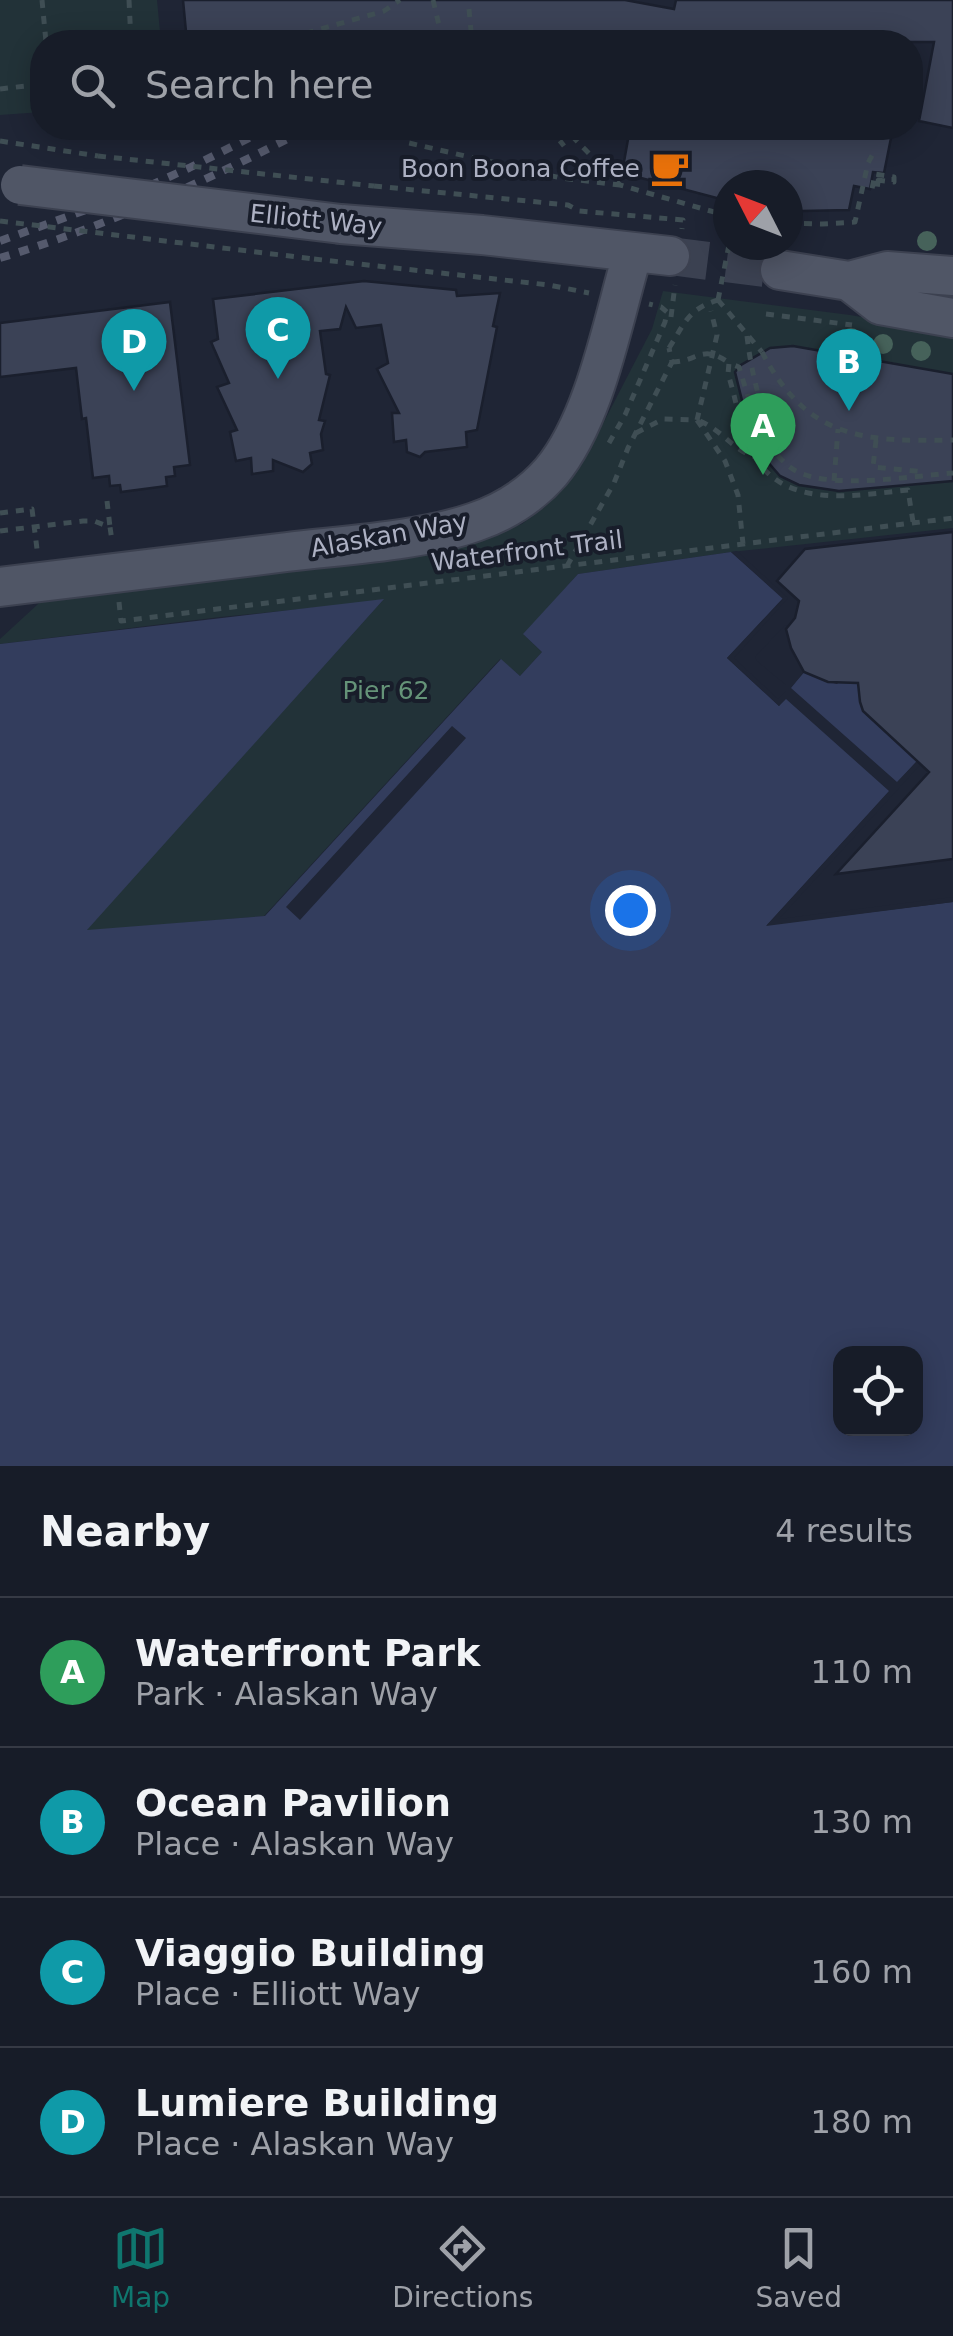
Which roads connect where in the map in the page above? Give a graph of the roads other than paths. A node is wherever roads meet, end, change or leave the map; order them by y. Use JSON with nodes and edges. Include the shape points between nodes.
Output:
{"nodes":[{"id":1,"x":10,"y":185,"type":"edge"},
{"id":2,"x":651,"y":254,"type":"joint"},
{"id":3,"x":780,"y":270,"type":"tunnel mouth"},
{"id":4,"x":953,"y":276,"type":"edge"},
{"id":5,"x":849,"y":281,"type":"junction"},
{"id":6,"x":953,"y":318,"type":"edge"},
{"id":7,"x":0,"y":587,"type":"edge"}],
"edges":[{"from":1,"to":2,"type":"main road","name":"Elliott Way","bridge":true},
{"from":2,"to":7,"type":"main road","name":"Alaskan Way","via":[[574,436],[539,484],[501,511],[374,542]]},
{"from":3,"to":5,"type":"main road"},
{"from":4,"to":5,"type":"main road","via":[[887,271]]},
{"from":5,"to":6,"type":"main road","via":[[880,305]]}]}
